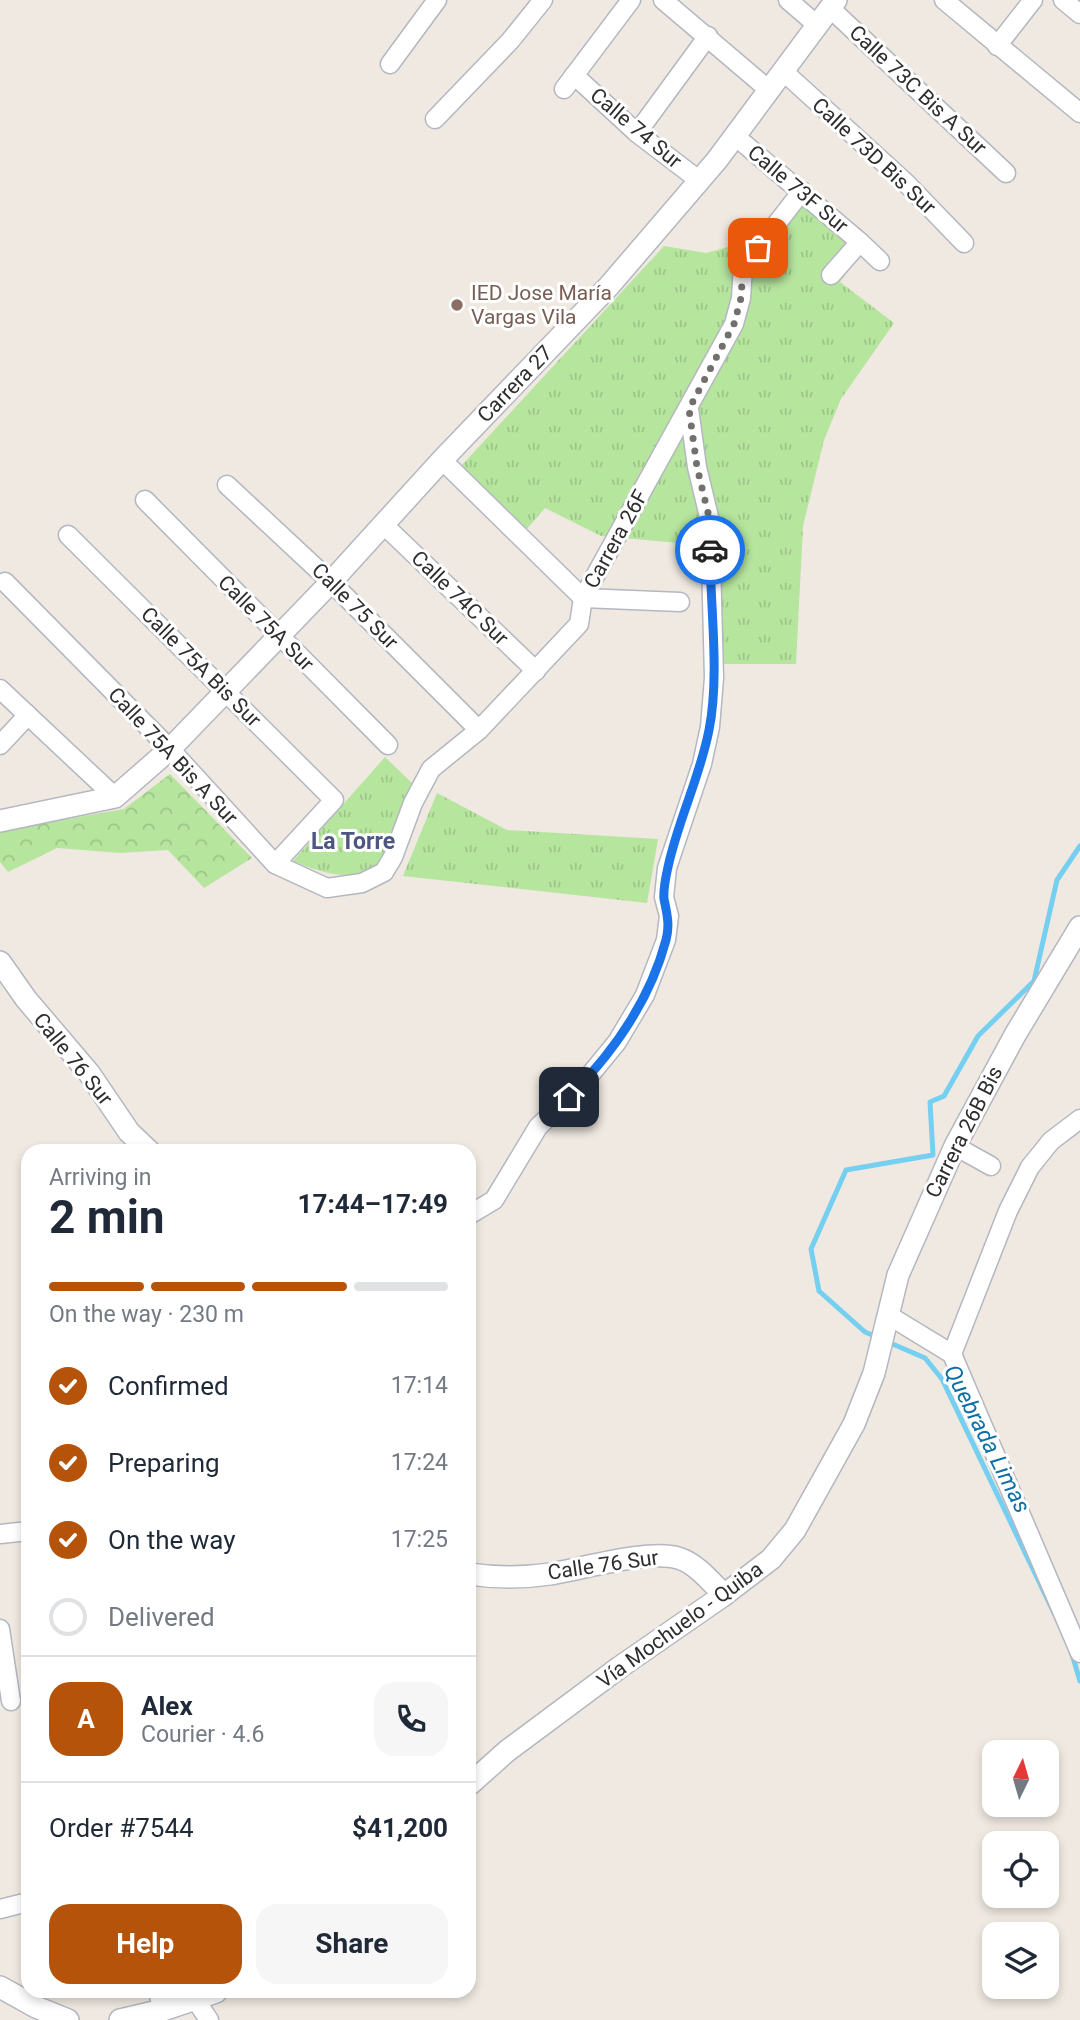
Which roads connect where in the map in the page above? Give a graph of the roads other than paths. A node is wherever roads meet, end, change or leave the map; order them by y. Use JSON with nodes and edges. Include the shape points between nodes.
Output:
{"nodes":[{"id":1,"x":437,"y":0,"type":"edge"},
{"id":2,"x":543,"y":0,"type":"edge"},
{"id":3,"x":631,"y":0,"type":"edge"},
{"id":4,"x":663,"y":0,"type":"edge"},
{"id":5,"x":788,"y":0,"type":"edge"},
{"id":6,"x":944,"y":0,"type":"edge"},
{"id":7,"x":1033,"y":0,"type":"edge"},
{"id":8,"x":1063,"y":0,"type":"edge"},
{"id":9,"x":833,"y":4,"type":"edge"},
{"id":10,"x":1080,"y":14,"type":"edge"},
{"id":11,"x":817,"y":25,"type":"junction"},
{"id":12,"x":708,"y":36,"type":"junction"},
{"id":13,"x":997,"y":46,"type":"junction"},
{"id":14,"x":390,"y":64,"type":"dead end"},
{"id":15,"x":783,"y":71,"type":"junction"},
{"id":16,"x":769,"y":90,"type":"junction"},
{"id":17,"x":1080,"y":113,"type":"edge"},
{"id":18,"x":435,"y":118,"type":"dead end"},
{"id":19,"x":637,"y":133,"type":"junction"},
{"id":20,"x":735,"y":136,"type":"junction"},
{"id":21,"x":1006,"y":173,"type":"dead end"},
{"id":22,"x":700,"y":181,"type":"junction"},
{"id":23,"x":802,"y":191,"type":"junction"},
{"id":24,"x":860,"y":242,"type":"junction"},
{"id":25,"x":964,"y":243,"type":"dead end"},
{"id":26,"x":880,"y":261,"type":"dead end"},
{"id":27,"x":831,"y":275,"type":"dead end"},
{"id":28,"x":689,"y":409,"type":"junction"},
{"id":29,"x":442,"y":460,"type":"junction"},
{"id":30,"x":227,"y":485,"type":"dead end"},
{"id":31,"x":145,"y":500,"type":"dead end"},
{"id":32,"x":384,"y":525,"type":"junction"},
{"id":33,"x":68,"y":535,"type":"dead end"},
{"id":34,"x":5,"y":582,"type":"dead end"},
{"id":35,"x":331,"y":582,"type":"junction"},
{"id":36,"x":583,"y":598,"type":"junction"},
{"id":37,"x":680,"y":601,"type":"dead end"},
{"id":38,"x":278,"y":636,"type":"junction"},
{"id":39,"x":537,"y":671,"type":"junction"},
{"id":40,"x":0,"y":689,"type":"edge"},
{"id":41,"x":225,"y":690,"type":"junction"},
{"id":42,"x":28,"y":715,"type":"junction"},
{"id":43,"x":479,"y":730,"type":"junction"},
{"id":44,"x":0,"y":745,"type":"edge"},
{"id":45,"x":388,"y":745,"type":"dead end"},
{"id":46,"x":170,"y":749,"type":"junction"},
{"id":47,"x":115,"y":796,"type":"junction"},
{"id":48,"x":0,"y":821,"type":"edge"},
{"id":49,"x":275,"y":864,"type":"junction"},
{"id":50,"x":362,"y":883,"type":"joint"},
{"id":51,"x":1080,"y":927,"type":"edge"},
{"id":52,"x":0,"y":962,"type":"edge"},
{"id":53,"x":1080,"y":1119,"type":"edge"},
{"id":54,"x":142,"y":1144,"type":"edge"},
{"id":55,"x":955,"y":1146,"type":"junction"},
{"id":56,"x":991,"y":1166,"type":"dead end"},
{"id":57,"x":476,"y":1211,"type":"edge"},
{"id":58,"x":887,"y":1322,"type":"junction"},
{"id":59,"x":880,"y":1351,"type":"joint"},
{"id":60,"x":952,"y":1354,"type":"junction"},
{"id":61,"x":21,"y":1532,"type":"edge"},
{"id":62,"x":0,"y":1534,"type":"edge"},
{"id":63,"x":476,"y":1575,"type":"edge"},
{"id":64,"x":724,"y":1595,"type":"junction"},
{"id":65,"x":0,"y":1629,"type":"edge"},
{"id":66,"x":1080,"y":1653,"type":"edge"},
{"id":67,"x":13,"y":1701,"type":"edge"},
{"id":68,"x":476,"y":1779,"type":"edge"},
{"id":69,"x":21,"y":1904,"type":"edge"},
{"id":70,"x":0,"y":1909,"type":"edge"},
{"id":71,"x":0,"y":1987,"type":"edge"},
{"id":72,"x":200,"y":1998,"type":"edge"},
{"id":73,"x":195,"y":2000,"type":"junction"},
{"id":74,"x":161,"y":2001,"type":"edge"},
{"id":75,"x":68,"y":2020,"type":"edge"},
{"id":76,"x":120,"y":2020,"type":"edge"},
{"id":77,"x":209,"y":2020,"type":"edge"}],
"edges":[{"from":1,"to":14,"type":"street"},
{"from":2,"to":18,"type":"street"},
{"from":3,"to":19,"type":"street","name":"Calle 74 Sur","via":[[569,82]]},
{"from":4,"to":12,"type":"street"},
{"from":5,"to":11,"type":"street"},
{"from":6,"to":13,"type":"street"},
{"from":7,"to":13,"type":"street"},
{"from":8,"to":10,"type":"street"},
{"from":9,"to":11,"type":"street","name":"Carrera 27"},
{"from":9,"to":21,"type":"street","name":"Calle 73C Bis A Sur"},
{"from":11,"to":15,"type":"street","name":"Carrera 27"},
{"from":12,"to":16,"type":"street"},
{"from":12,"to":19,"type":"street"},
{"from":13,"to":17,"type":"street"},
{"from":15,"to":16,"type":"street","name":"Carrera 27"},
{"from":15,"to":25,"type":"street","name":"Calle 73D Bis Sur","via":[[906,183]]},
{"from":16,"to":20,"type":"street","name":"Carrera 27"},
{"from":19,"to":22,"type":"street","name":"Calle 74 Sur"},
{"from":20,"to":22,"type":"street","name":"Carrera 27"},
{"from":20,"to":23,"type":"street","name":"Calle 73F Sur"},
{"from":22,"to":29,"type":"street","name":"Carrera 27","via":[[609,286]]},
{"from":23,"to":24,"type":"street","name":"Calle 73F Sur"},
{"from":23,"to":28,"type":"street","name":"Carrera 26F","via":[[743,267],[734,324]]},
{"from":24,"to":26,"type":"street"},
{"from":24,"to":27,"type":"street","name":"Calle 73F Sur"},
{"from":28,"to":36,"type":"street","name":"Carrera 26F"},
{"from":28,"to":57,"type":"street","via":[[710,521],[714,678],[702,764],[667,868],[666,940],[645,995],[617,1042],[585,1082],[538,1127],[494,1200]]},
{"from":29,"to":32,"type":"street","name":"Carrera 27"},
{"from":29,"to":36,"type":"street"},
{"from":30,"to":35,"type":"street","name":"Calle 75 Sur"},
{"from":31,"to":38,"type":"street","name":"Calle 75A Sur"},
{"from":32,"to":35,"type":"street","name":"Carrera 27"},
{"from":32,"to":39,"type":"street","name":"Calle 74C Sur"},
{"from":33,"to":41,"type":"street","name":"Calle 75A Bis Sur"},
{"from":34,"to":46,"type":"street","name":"Calle 75A Bis A Sur"},
{"from":35,"to":38,"type":"street","name":"Carrera 27"},
{"from":35,"to":43,"type":"street","name":"Calle 75 Sur"},
{"from":36,"to":37,"type":"street"},
{"from":36,"to":39,"type":"street","name":"Carrera 26F","via":[[579,624]]},
{"from":38,"to":41,"type":"street","name":"Carrera 27"},
{"from":38,"to":45,"type":"street","name":"Calle 75A Sur"},
{"from":39,"to":43,"type":"street","name":"Carrera 26F"},
{"from":40,"to":42,"type":"street"},
{"from":41,"to":46,"type":"street","name":"Carrera 27"},
{"from":41,"to":49,"type":"street","name":"Calle 75A Bis Sur","via":[[334,800]]},
{"from":42,"to":44,"type":"street"},
{"from":42,"to":47,"type":"street"},
{"from":43,"to":50,"type":"street","name":"Carrera 26F","via":[[431,769],[394,857],[384,872]]},
{"from":46,"to":47,"type":"street","name":"Carrera 27"},
{"from":46,"to":49,"type":"street","name":"Calle 75A Bis A Sur"},
{"from":47,"to":48,"type":"street"},
{"from":49,"to":50,"type":"street","name":"Calle 75A Bis A Sur","via":[[327,888]]},
{"from":51,"to":55,"type":"street","name":"Carrera 26B Bis"},
{"from":52,"to":54,"type":"street","name":"Calle 76 Sur"},
{"from":53,"to":60,"type":"street","via":[[1051,1141],[1030,1167]]},
{"from":55,"to":56,"type":"street"},
{"from":55,"to":58,"type":"street","name":"Carrera 26B Bis","via":[[898,1275]]},
{"from":58,"to":59,"type":"street","name":"Carrera 26B Bis"},
{"from":58,"to":60,"type":"street"},
{"from":59,"to":64,"type":"street","name":"Vía Mochuelo - Quiba","via":[[854,1424],[795,1530],[771,1559]]},
{"from":60,"to":66,"type":"street"},
{"from":61,"to":62,"type":"street"},
{"from":63,"to":64,"type":"street","name":"Calle 76 Sur","via":[[548,1574],[665,1555],[681,1558],[699,1570]]},
{"from":64,"to":68,"type":"street","name":"Vía Mochuelo - Quiba","via":[[620,1667]]},
{"from":65,"to":67,"type":"street"},
{"from":69,"to":70,"type":"street"},
{"from":71,"to":75,"type":"street"},
{"from":72,"to":73,"type":"street"},
{"from":73,"to":74,"type":"street"},
{"from":73,"to":77,"type":"street"},
{"from":74,"to":76,"type":"street"}]}
